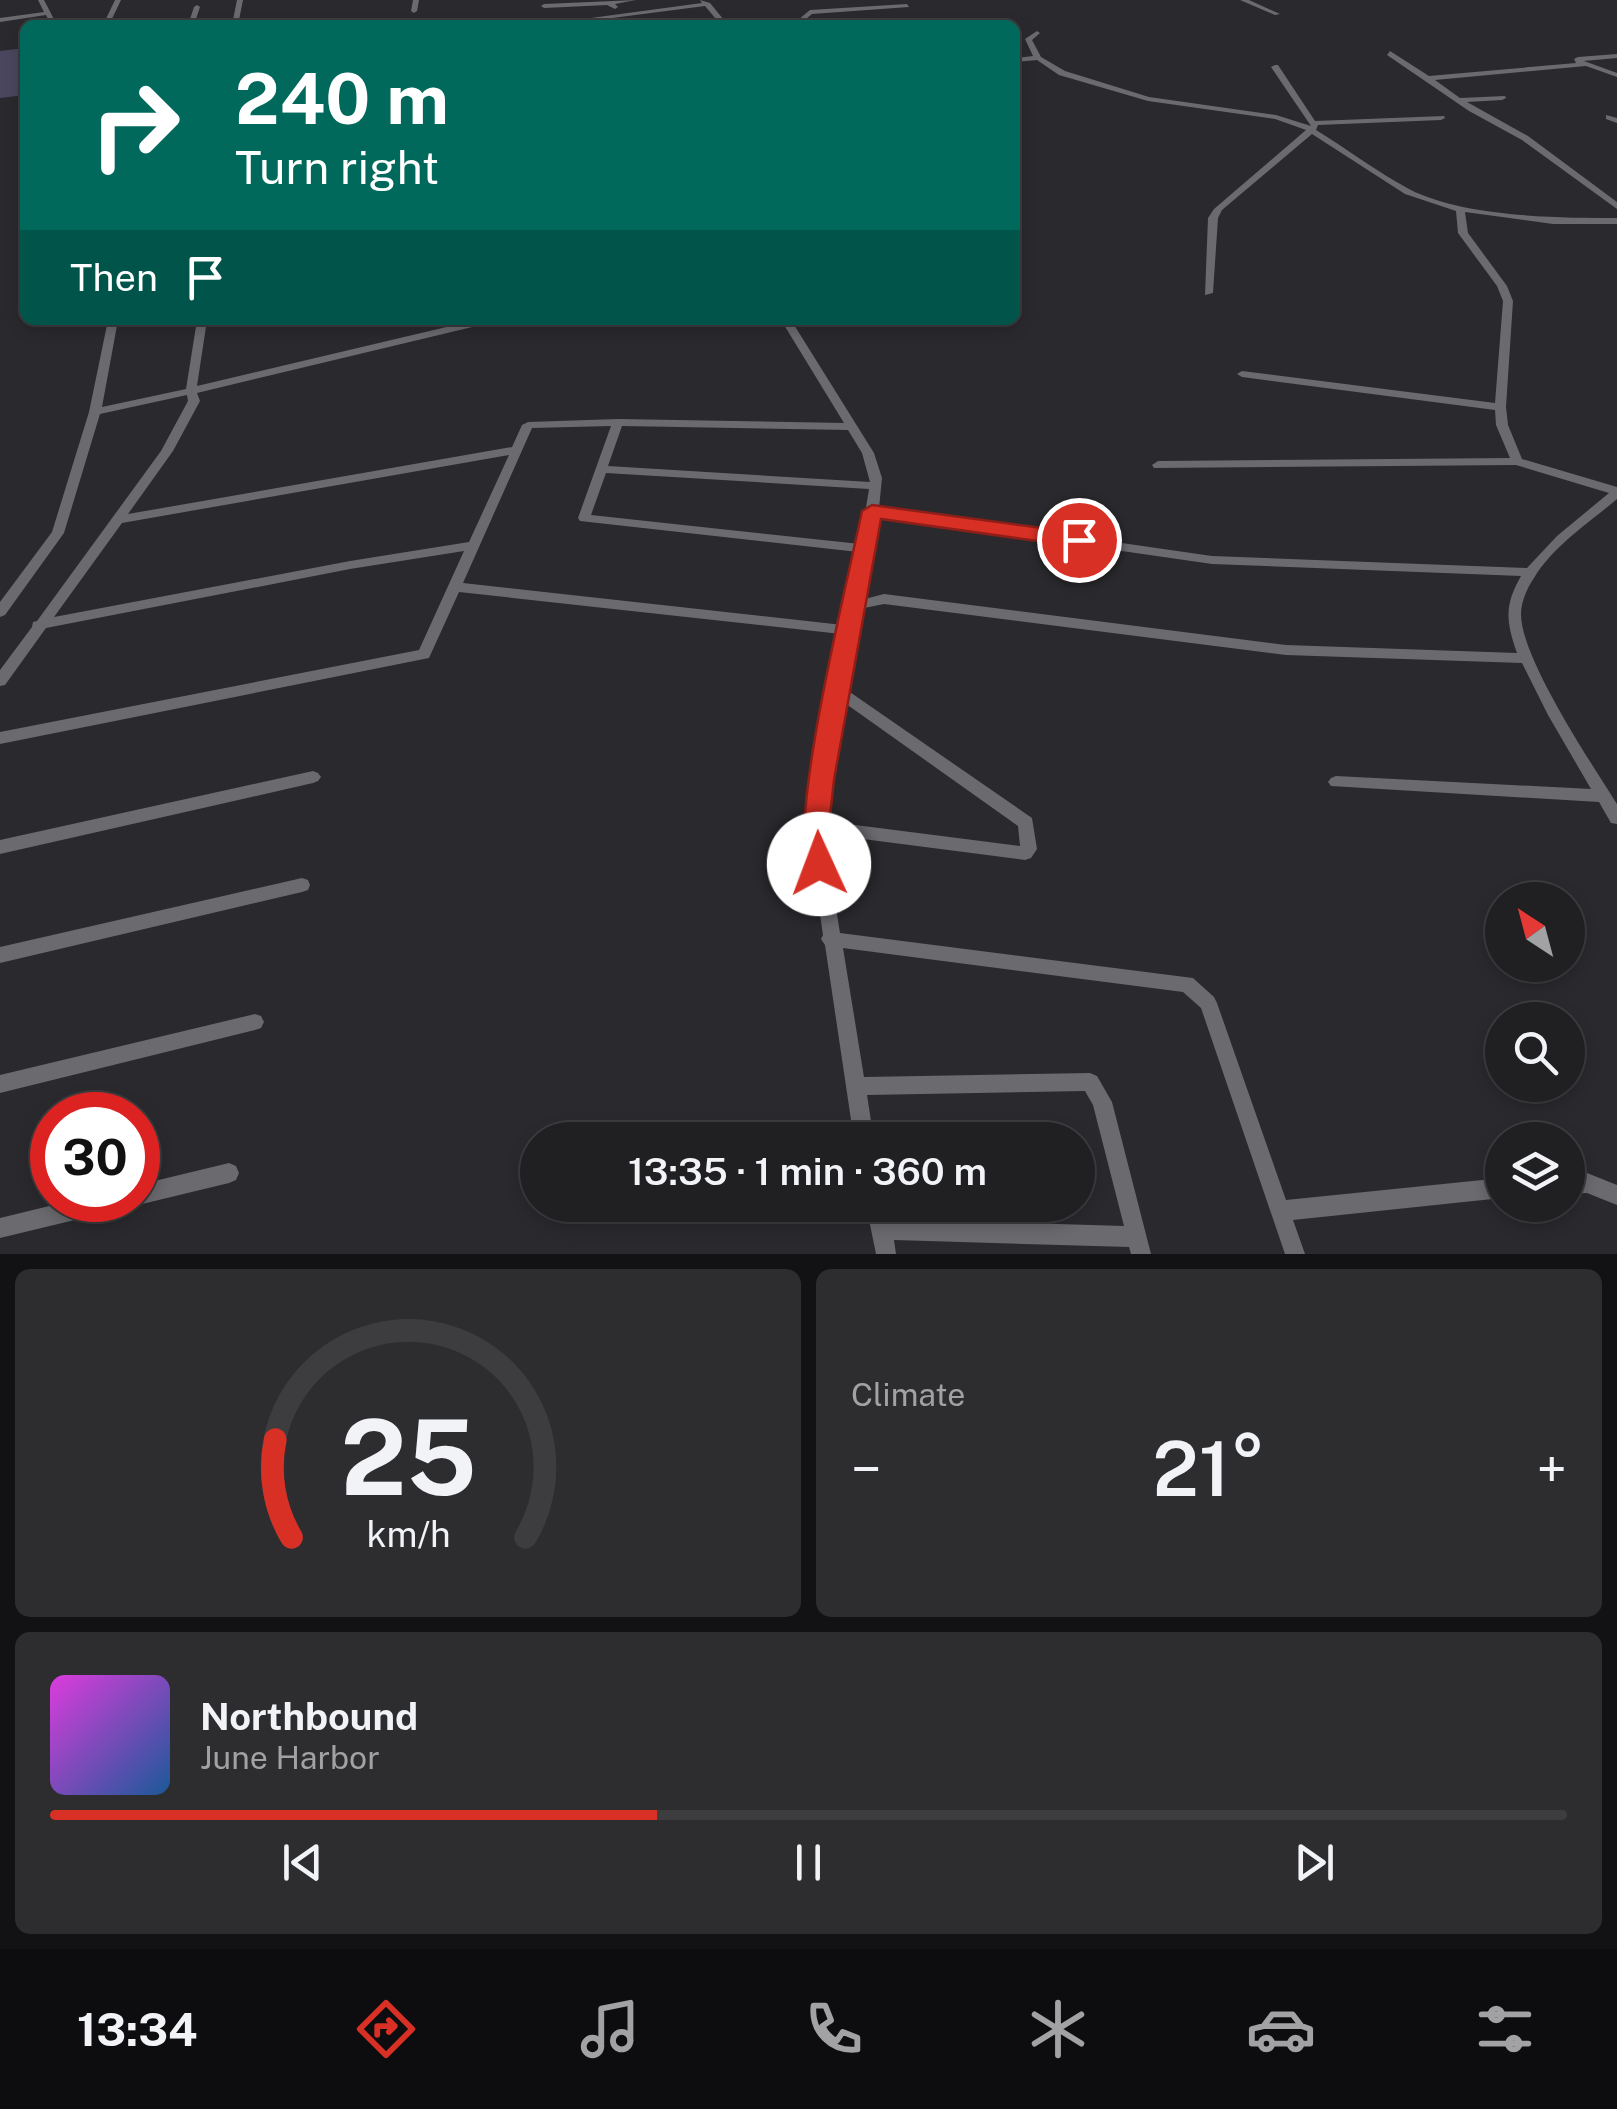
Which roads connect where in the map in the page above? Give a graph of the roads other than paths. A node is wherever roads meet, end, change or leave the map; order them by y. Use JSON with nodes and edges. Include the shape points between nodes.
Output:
{"nodes":[{"id":1,"x":41,"y":0,"type":"edge"},
{"id":2,"x":416,"y":0,"type":"edge"},
{"id":3,"x":633,"y":0,"type":"edge"},
{"id":4,"x":1243,"y":0,"type":"edge"},
{"id":5,"x":608,"y":2,"type":"junction"},
{"id":6,"x":705,"y":2,"type":"edge"},
{"id":7,"x":544,"y":6,"type":"dead end"},
{"id":8,"x":907,"y":6,"type":"dead end"},
{"id":9,"x":196,"y":8,"type":"dead end"},
{"id":10,"x":414,"y":11,"type":"dead end"},
{"id":11,"x":48,"y":13,"type":"junction"},
{"id":12,"x":1278,"y":14,"type":"dead end"},
{"id":13,"x":626,"y":15,"type":"junction"},
{"id":14,"x":614,"y":16,"type":"junction"},
{"id":15,"x":0,"y":20,"type":"edge"},
{"id":16,"x":52,"y":20,"type":"edge"},
{"id":17,"x":192,"y":20,"type":"edge"},
{"id":18,"x":582,"y":20,"type":"edge"},
{"id":19,"x":620,"y":20,"type":"edge"},
{"id":20,"x":724,"y":20,"type":"edge"},
{"id":21,"x":804,"y":20,"type":"edge"},
{"id":22,"x":1037,"y":33,"type":"dead end"},
{"id":23,"x":1390,"y":53,"type":"dead end"},
{"id":24,"x":1617,"y":56,"type":"edge"},
{"id":25,"x":1038,"y":58,"type":"junction"},
{"id":26,"x":1020,"y":60,"type":"edge"},
{"id":27,"x":1586,"y":64,"type":"junction"},
{"id":28,"x":1275,"y":67,"type":"dead end"},
{"id":29,"x":1617,"y":75,"type":"edge"},
{"id":30,"x":1426,"y":79,"type":"junction"},
{"id":31,"x":1502,"y":98,"type":"dead end"},
{"id":32,"x":1458,"y":100,"type":"junction"},
{"id":33,"x":1442,"y":118,"type":"dead end"},
{"id":34,"x":1313,"y":127,"type":"junction"},
{"id":35,"x":1617,"y":206,"type":"edge"},
{"id":36,"x":1460,"y":209,"type":"junction"},
{"id":37,"x":1617,"y":221,"type":"edge"},
{"id":38,"x":1208,"y":293,"type":"dead end"},
{"id":39,"x":112,"y":325,"type":"edge"},
{"id":40,"x":201,"y":325,"type":"edge"},
{"id":41,"x":469,"y":325,"type":"edge"},
{"id":42,"x":789,"y":325,"type":"edge"},
{"id":43,"x":1242,"y":374,"type":"dead end"},
{"id":44,"x":191,"y":390,"type":"junction"},
{"id":45,"x":1500,"y":407,"type":"junction"},
{"id":46,"x":95,"y":412,"type":"junction"},
{"id":47,"x":618,"y":422,"type":"junction"},
{"id":48,"x":852,"y":428,"type":"junction"},
{"id":49,"x":516,"y":450,"type":"junction"},
{"id":50,"x":1517,"y":461,"type":"junction"},
{"id":51,"x":1158,"y":465,"type":"dead end"},
{"id":52,"x":603,"y":469,"type":"junction"},
{"id":53,"x":875,"y":486,"type":"junction"},
{"id":54,"x":1617,"y":491,"type":"edge"},
{"id":55,"x":872,"y":511,"type":"junction"},
{"id":56,"x":118,"y":520,"type":"junction"},
{"id":57,"x":474,"y":545,"type":"junction"},
{"id":58,"x":865,"y":549,"type":"junction"},
{"id":59,"x":1531,"y":572,"type":"junction"},
{"id":60,"x":458,"y":587,"type":"junction"},
{"id":61,"x":854,"y":606,"type":"junction"},
{"id":62,"x":0,"y":612,"type":"edge"},
{"id":63,"x":38,"y":625,"type":"junction"},
{"id":64,"x":849,"y":630,"type":"junction"},
{"id":65,"x":1526,"y":658,"type":"junction"},
{"id":66,"x":0,"y":680,"type":"edge"},
{"id":67,"x":836,"y":690,"type":"junction"},
{"id":68,"x":0,"y":738,"type":"edge"},
{"id":69,"x":314,"y":777,"type":"dead end"},
{"id":70,"x":1336,"y":782,"type":"dead end"},
{"id":71,"x":1604,"y":796,"type":"junction"},
{"id":72,"x":1617,"y":818,"type":"edge"},
{"id":73,"x":816,"y":826,"type":"junction"},
{"id":74,"x":0,"y":847,"type":"edge"},
{"id":75,"x":302,"y":885,"type":"dead end"},
{"id":76,"x":830,"y":939,"type":"junction"},
{"id":77,"x":0,"y":954,"type":"edge"},
{"id":78,"x":255,"y":1022,"type":"dead end"},
{"id":79,"x":0,"y":1084,"type":"edge"},
{"id":80,"x":855,"y":1086,"type":"junction"},
{"id":81,"x":861,"y":1122,"type":"edge"},
{"id":82,"x":229,"y":1173,"type":"dead end"},
{"id":83,"x":1585,"y":1182,"type":"edge"},
{"id":84,"x":160,"y":1190,"type":"edge"},
{"id":85,"x":1485,"y":1190,"type":"edge"},
{"id":86,"x":1617,"y":1195,"type":"edge"},
{"id":87,"x":1280,"y":1211,"type":"junction"},
{"id":88,"x":30,"y":1221,"type":"edge"},
{"id":89,"x":880,"y":1222,"type":"edge"},
{"id":90,"x":0,"y":1228,"type":"edge"},
{"id":91,"x":881,"y":1229,"type":"junction"},
{"id":92,"x":1138,"y":1245,"type":"edge"},
{"id":93,"x":886,"y":1254,"type":"edge"},
{"id":94,"x":1295,"y":1254,"type":"edge"}],
"edges":[{"from":1,"to":11,"type":"street"},
{"from":2,"to":10,"type":"street"},
{"from":3,"to":5,"type":"street"},
{"from":4,"to":12,"type":"street"},
{"from":5,"to":7,"type":"street"},
{"from":5,"to":13,"type":"street"},
{"from":6,"to":13,"type":"street"},
{"from":6,"to":20,"type":"street"},
{"from":8,"to":21,"type":"street","via":[[810,12]]},
{"from":9,"to":17,"type":"street"},
{"from":11,"to":15,"type":"street"},
{"from":11,"to":16,"type":"street"},
{"from":13,"to":14,"type":"street"},
{"from":14,"to":18,"type":"street"},
{"from":14,"to":19,"type":"street"},
{"from":22,"to":25,"type":"street","via":[[1028,39]]},
{"from":23,"to":30,"type":"street"},
{"from":24,"to":27,"type":"street","via":[[1576,60]]},
{"from":25,"to":26,"type":"street"},
{"from":25,"to":34,"type":"street","via":[[1148,99]]},
{"from":27,"to":29,"type":"street"},
{"from":27,"to":30,"type":"street"},
{"from":28,"to":34,"type":"street"},
{"from":30,"to":32,"type":"street"},
{"from":31,"to":32,"type":"street"},
{"from":32,"to":35,"type":"street","via":[[1525,138]]},
{"from":33,"to":34,"type":"street"},
{"from":34,"to":36,"type":"street","via":[[1408,192]]},
{"from":34,"to":38,"type":"street","via":[[1218,208]]},
{"from":36,"to":37,"type":"street"},
{"from":36,"to":45,"type":"street","via":[[1463,233],[1508,301]]},
{"from":39,"to":46,"type":"street"},
{"from":40,"to":44,"type":"street"},
{"from":41,"to":44,"type":"street"},
{"from":42,"to":48,"type":"street"},
{"from":43,"to":45,"type":"street"},
{"from":44,"to":46,"type":"street"},
{"from":44,"to":56,"type":"street","via":[[188,415]]},
{"from":45,"to":50,"type":"street"},
{"from":46,"to":62,"type":"street","via":[[58,533]]},
{"from":47,"to":48,"type":"street"},
{"from":47,"to":49,"type":"street","via":[[528,425]]},
{"from":47,"to":52,"type":"street"},
{"from":48,"to":53,"type":"street","via":[[873,462]]},
{"from":49,"to":56,"type":"street"},
{"from":49,"to":57,"type":"street"},
{"from":50,"to":51,"type":"street"},
{"from":50,"to":54,"type":"street"},
{"from":52,"to":53,"type":"street"},
{"from":52,"to":58,"type":"street","via":[[584,518]]},
{"from":53,"to":55,"type":"street"},
{"from":54,"to":59,"type":"street"},
{"from":55,"to":58,"type":"street"},
{"from":55,"to":59,"type":"street","via":[[1212,560]]},
{"from":56,"to":63,"type":"street"},
{"from":57,"to":60,"type":"street"},
{"from":57,"to":63,"type":"street"},
{"from":58,"to":61,"type":"street"},
{"from":59,"to":65,"type":"street","via":[[1513,614]]},
{"from":60,"to":64,"type":"street"},
{"from":60,"to":68,"type":"street","via":[[429,649],[416,656]]},
{"from":61,"to":64,"type":"street"},
{"from":61,"to":65,"type":"street","via":[[884,600],[1286,650]]},
{"from":63,"to":66,"type":"street"},
{"from":64,"to":67,"type":"street"},
{"from":65,"to":71,"type":"street"},
{"from":67,"to":73,"type":"street"},
{"from":67,"to":73,"type":"street","via":[[1026,823],[1029,849]]},
{"from":69,"to":74,"type":"street"},
{"from":70,"to":71,"type":"street"},
{"from":71,"to":72,"type":"street"},
{"from":73,"to":76,"type":"street"},
{"from":75,"to":77,"type":"street"},
{"from":76,"to":80,"type":"street"},
{"from":76,"to":87,"type":"street","via":[[1196,988],[1208,1002]]},
{"from":78,"to":79,"type":"street"},
{"from":80,"to":81,"type":"street"},
{"from":80,"to":92,"type":"street","via":[[1090,1082],[1102,1102]]},
{"from":82,"to":84,"type":"street"},
{"from":83,"to":86,"type":"street"},
{"from":85,"to":87,"type":"street"},
{"from":87,"to":94,"type":"street"},
{"from":88,"to":90,"type":"street"},
{"from":89,"to":91,"type":"street"},
{"from":91,"to":92,"type":"street"},
{"from":91,"to":93,"type":"street"}]}
